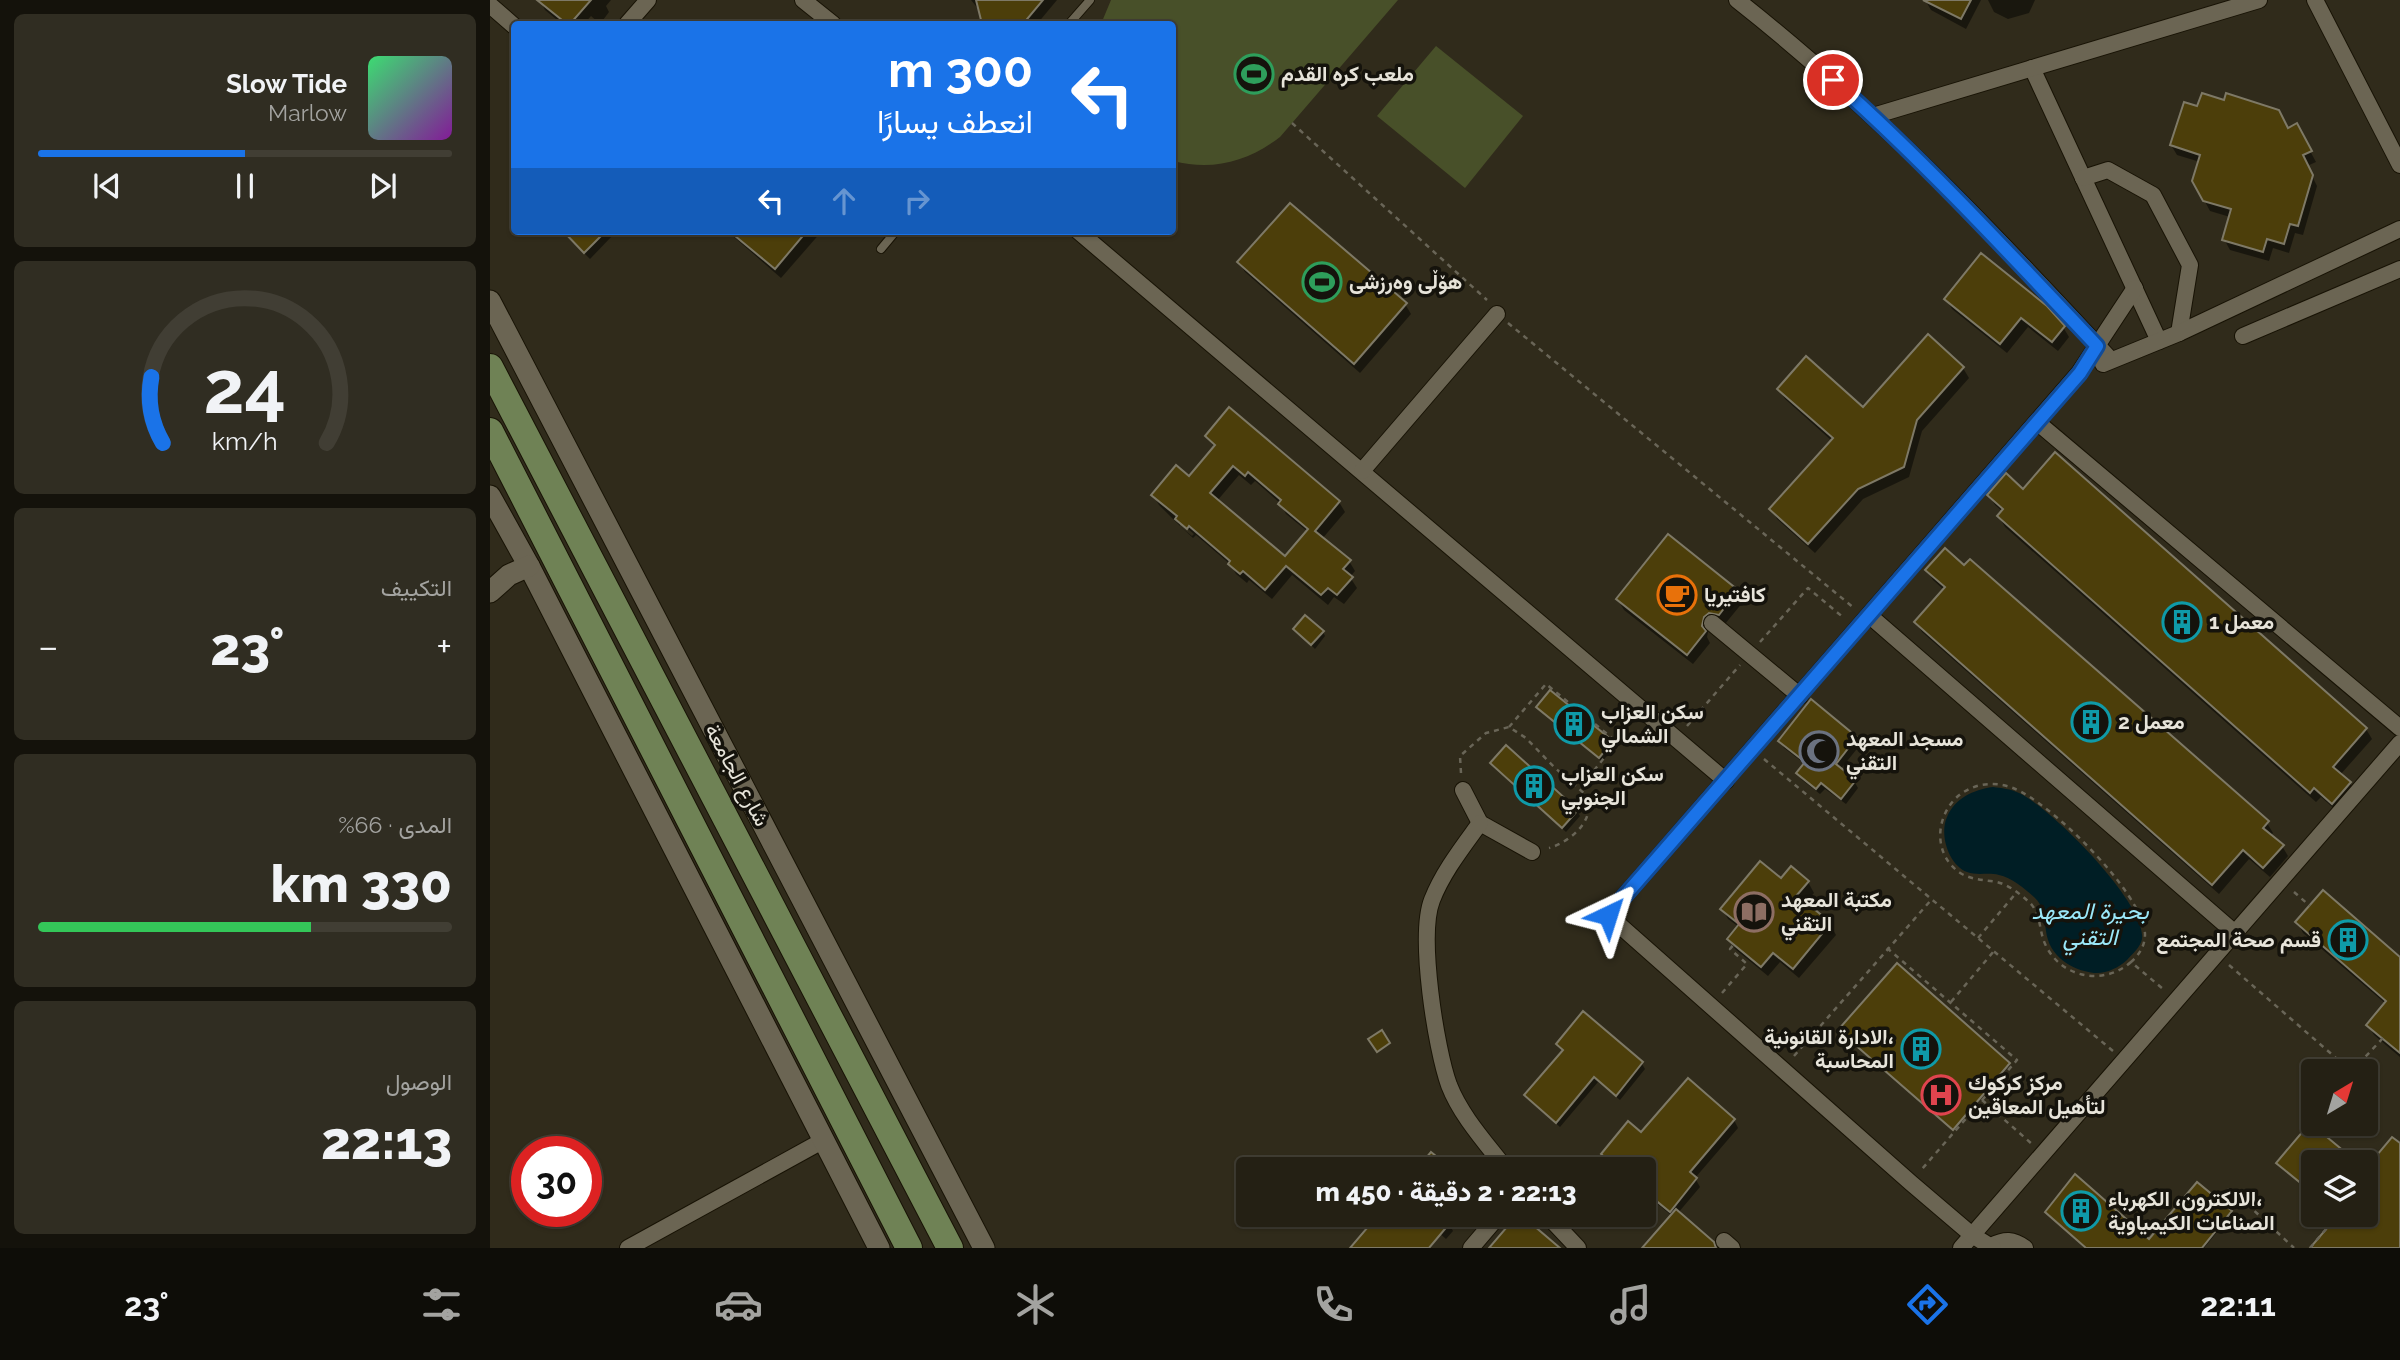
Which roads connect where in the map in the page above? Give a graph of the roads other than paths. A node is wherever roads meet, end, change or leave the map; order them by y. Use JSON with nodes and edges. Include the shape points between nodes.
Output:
{"nodes":[{"id":1,"x":648,"y":0,"type":"edge"},
{"id":2,"x":803,"y":0,"type":"edge"},
{"id":3,"x":1090,"y":0,"type":"edge"},
{"id":4,"x":1737,"y":0,"type":"edge"},
{"id":5,"x":2259,"y":0,"type":"edge"},
{"id":6,"x":2315,"y":0,"type":"edge"},
{"id":7,"x":490,"y":5,"type":"edge"},
{"id":8,"x":629,"y":21,"type":"edge"},
{"id":9,"x":829,"y":21,"type":"edge"},
{"id":10,"x":1072,"y":21,"type":"edge"},
{"id":11,"x":511,"y":23,"type":"edge"},
{"id":12,"x":2032,"y":68,"type":"junction"},
{"id":13,"x":1873,"y":116,"type":"junction"},
{"id":14,"x":2400,"y":165,"type":"edge"},
{"id":15,"x":2083,"y":178,"type":"junction"},
{"id":16,"x":2400,"y":229,"type":"edge"},
{"id":17,"x":893,"y":235,"type":"edge"},
{"id":18,"x":1083,"y":235,"type":"edge"},
{"id":19,"x":881,"y":249,"type":"dead end"},
{"id":20,"x":2400,"y":269,"type":"edge"},
{"id":21,"x":2135,"y":288,"type":"junction"},
{"id":22,"x":490,"y":301,"type":"edge"},
{"id":23,"x":1497,"y":314,"type":"road end"},
{"id":24,"x":2179,"y":333,"type":"junction"},
{"id":25,"x":2244,"y":336,"type":"dead end"},
{"id":26,"x":2159,"y":341,"type":"junction"},
{"id":27,"x":2097,"y":346,"type":"junction"},
{"id":28,"x":2110,"y":360,"type":"junction"},
{"id":29,"x":490,"y":366,"type":"edge"},
{"id":30,"x":2080,"y":373,"type":"junction"},
{"id":31,"x":2037,"y":422,"type":"junction"},
{"id":32,"x":490,"y":431,"type":"edge"},
{"id":33,"x":1362,"y":471,"type":"junction"},
{"id":34,"x":492,"y":510,"type":"edge"},
{"id":35,"x":529,"y":566,"type":"junction"},
{"id":36,"x":491,"y":589,"type":"edge"},
{"id":37,"x":1865,"y":621,"type":"junction"},
{"id":38,"x":1712,"y":623,"type":"dead end"},
{"id":39,"x":1800,"y":696,"type":"junction"},
{"id":40,"x":2400,"y":728,"type":"edge"},
{"id":41,"x":2400,"y":743,"type":"edge"},
{"id":42,"x":1726,"y":780,"type":"junction"},
{"id":43,"x":1463,"y":790,"type":"road end"},
{"id":44,"x":1480,"y":824,"type":"junction"},
{"id":45,"x":1532,"y":852,"type":"road end"},
{"id":46,"x":2235,"y":933,"type":"junction"},
{"id":47,"x":824,"y":1140,"type":"junction"},
{"id":48,"x":1497,"y":1157,"type":"edge"},
{"id":49,"x":1489,"y":1227,"type":"edge"},
{"id":50,"x":1558,"y":1227,"type":"edge"},
{"id":51,"x":1972,"y":1235,"type":"junction"},
{"id":52,"x":1992,"y":1247,"type":"edge"},
{"id":53,"x":628,"y":1248,"type":"edge"},
{"id":54,"x":879,"y":1248,"type":"edge"},
{"id":55,"x":909,"y":1248,"type":"edge"},
{"id":56,"x":950,"y":1248,"type":"edge"},
{"id":57,"x":985,"y":1248,"type":"edge"},
{"id":58,"x":1471,"y":1248,"type":"edge"},
{"id":59,"x":1578,"y":1248,"type":"edge"},
{"id":60,"x":1961,"y":1248,"type":"edge"},
{"id":61,"x":2025,"y":1248,"type":"edge"}],
"edges":[{"from":1,"to":8,"type":"street"},
{"from":2,"to":9,"type":"street"},
{"from":3,"to":10,"type":"lane"},
{"from":4,"to":13,"type":"street"},
{"from":5,"to":12,"type":"street"},
{"from":6,"to":14,"type":"street"},
{"from":7,"to":11,"type":"street"},
{"from":12,"to":13,"type":"street"},
{"from":12,"to":15,"type":"street"},
{"from":13,"to":27,"type":"street"},
{"from":15,"to":21,"type":"street"},
{"from":15,"to":24,"type":"street","via":[[2108,170],[2153,194],[2190,265]]},
{"from":16,"to":24,"type":"street"},
{"from":17,"to":19,"type":"lane"},
{"from":18,"to":33,"type":"street"},
{"from":20,"to":25,"type":"street"},
{"from":21,"to":26,"type":"street"},
{"from":21,"to":27,"type":"street"},
{"from":22,"to":57,"type":"street","name":"شارع الجامعة"},
{"from":23,"to":33,"type":"street"},
{"from":24,"to":26,"type":"street"},
{"from":26,"to":28,"type":"street"},
{"from":27,"to":28,"type":"street"},
{"from":27,"to":30,"type":"street"},
{"from":28,"to":30,"type":"street"},
{"from":29,"to":56,"type":"main road"},
{"from":30,"to":31,"type":"street"},
{"from":31,"to":37,"type":"street"},
{"from":31,"to":40,"type":"street"},
{"from":32,"to":55,"type":"main road"},
{"from":33,"to":42,"type":"street"},
{"from":34,"to":35,"type":"street"},
{"from":35,"to":36,"type":"street"},
{"from":35,"to":47,"type":"street"},
{"from":37,"to":39,"type":"street"},
{"from":37,"to":46,"type":"street"},
{"from":38,"to":39,"type":"street"},
{"from":39,"to":42,"type":"street"},
{"from":41,"to":46,"type":"street"},
{"from":42,"to":51,"type":"street","via":[[1608,915]]},
{"from":43,"to":44,"type":"street"},
{"from":44,"to":45,"type":"street"},
{"from":44,"to":48,"type":"street","via":[[1452,862],[1431,903],[1426,942],[1435,1030],[1450,1086]]},
{"from":46,"to":51,"type":"street"},
{"from":47,"to":53,"type":"street"},
{"from":47,"to":54,"type":"street"},
{"from":49,"to":58,"type":"street"},
{"from":50,"to":59,"type":"street"},
{"from":51,"to":52,"type":"street"},
{"from":51,"to":60,"type":"street"},
{"from":52,"to":61,"type":"street","via":[[2006,1240]]}]}
